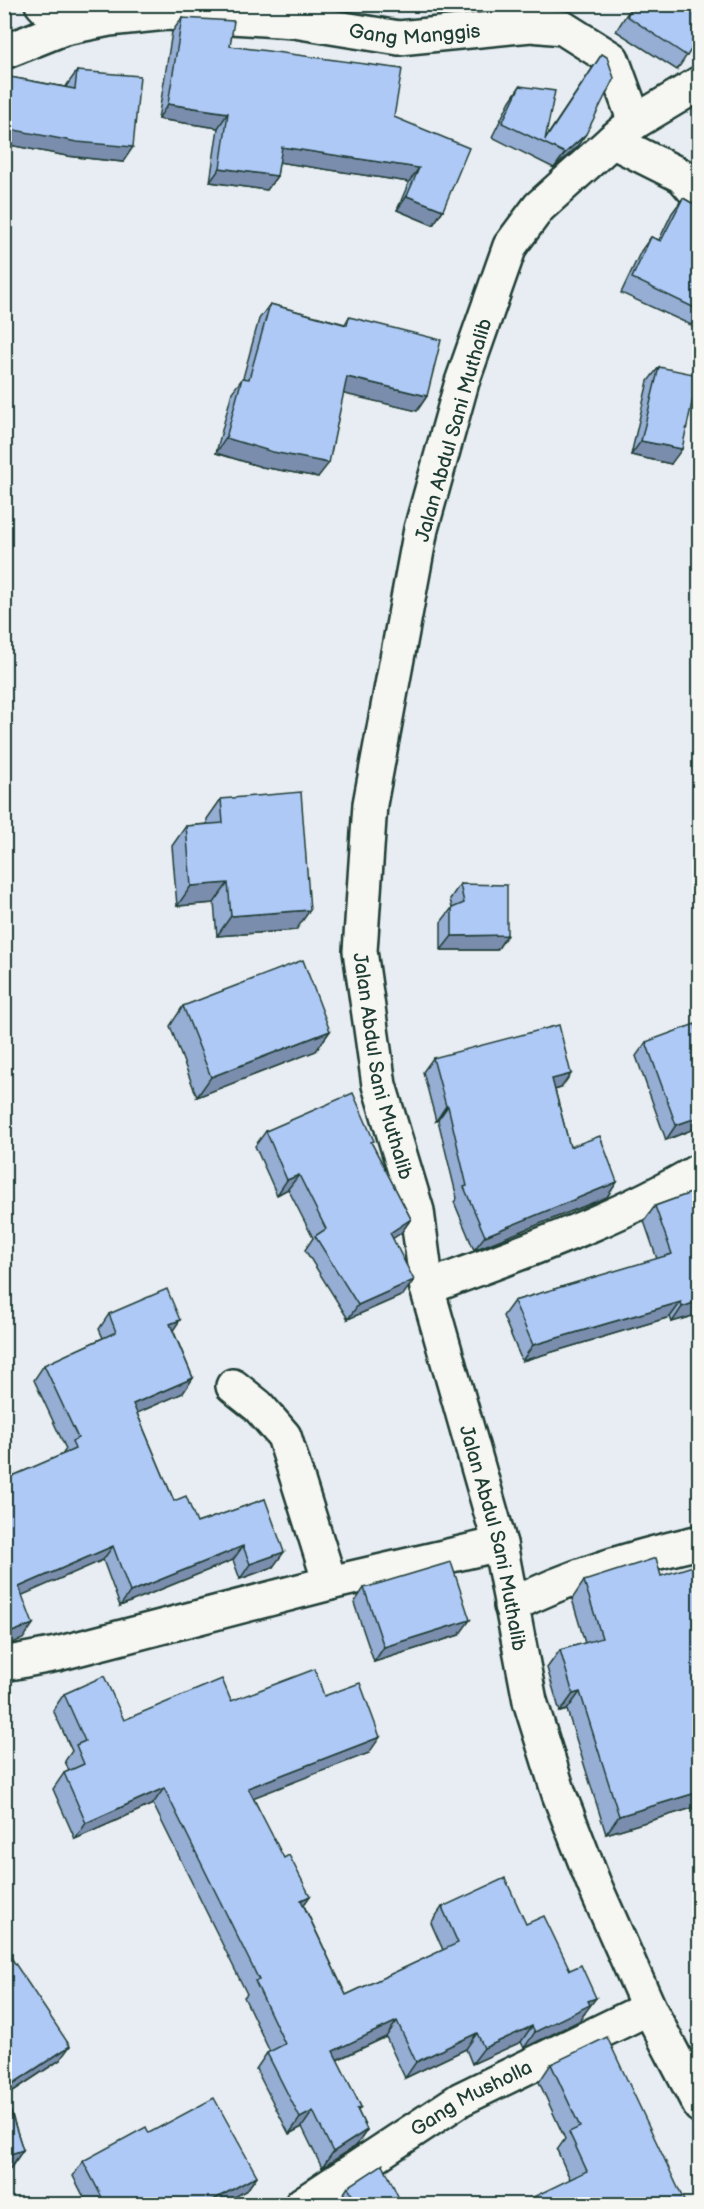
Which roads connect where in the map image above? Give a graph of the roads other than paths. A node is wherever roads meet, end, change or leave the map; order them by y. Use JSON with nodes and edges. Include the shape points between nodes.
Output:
{"nodes":[{"id":1,"x":42,"y":4,"type":"edge"},
{"id":2,"x":64,"y":28,"type":"junction"},
{"id":3,"x":4,"y":52,"type":"edge"},
{"id":4,"x":699,"y":82,"type":"edge"},
{"id":5,"x":623,"y":132,"type":"junction"},
{"id":6,"x":699,"y":197,"type":"edge"},
{"id":7,"x":699,"y":1170,"type":"edge"},
{"id":8,"x":427,"y":1288,"type":"junction"},
{"id":9,"x":233,"y":1386,"type":"dead end"},
{"id":10,"x":699,"y":1542,"type":"edge"},
{"id":11,"x":500,"y":1544,"type":"junction"},
{"id":12,"x":330,"y":1583,"type":"junction"},
{"id":13,"x":510,"y":1606,"type":"junction"},
{"id":14,"x":4,"y":1664,"type":"edge"},
{"id":15,"x":648,"y":2008,"type":"junction"},
{"id":16,"x":699,"y":2106,"type":"edge"},
{"id":17,"x":302,"y":2205,"type":"edge"}],
"edges":[{"from":1,"to":2,"type":"street"},
{"from":2,"to":3,"type":"street","name":"Gang Manggis"},
{"from":2,"to":5,"type":"street","name":"Gang Manggis","via":[[166,13],[294,21],[399,38],[531,25],[562,28],[612,59]]},
{"from":4,"to":5,"type":"street","name":"Jalan Abdul Sani Muthalib"},
{"from":5,"to":6,"type":"street","via":[[682,176]]},
{"from":5,"to":8,"type":"street","name":"Jalan Abdul Sani Muthalib","via":[[539,207],[510,246],[462,382],[421,529],[370,804],[360,951],[379,1085],[417,1211]]},
{"from":7,"to":8,"type":"street","via":[[638,1203]]},
{"from":8,"to":11,"type":"street","name":"Jalan Abdul Sani Muthalib"},
{"from":9,"to":12,"type":"street","via":[[258,1406],[284,1436]]},
{"from":10,"to":13,"type":"street","via":[[650,1553],[548,1586]]},
{"from":11,"to":12,"type":"street"},
{"from":11,"to":13,"type":"street","name":"Jalan Abdul Sani Muthalib"},
{"from":12,"to":14,"type":"street","via":[[57,1654]]},
{"from":13,"to":15,"type":"street","name":"Jalan Abdul Sani Muthalib","via":[[530,1701],[559,1794]]},
{"from":15,"to":16,"type":"street","name":"Jalan Abdul Sani Muthalib"},
{"from":15,"to":17,"type":"street","name":"Gang Musholla","via":[[461,2099]]}]}
